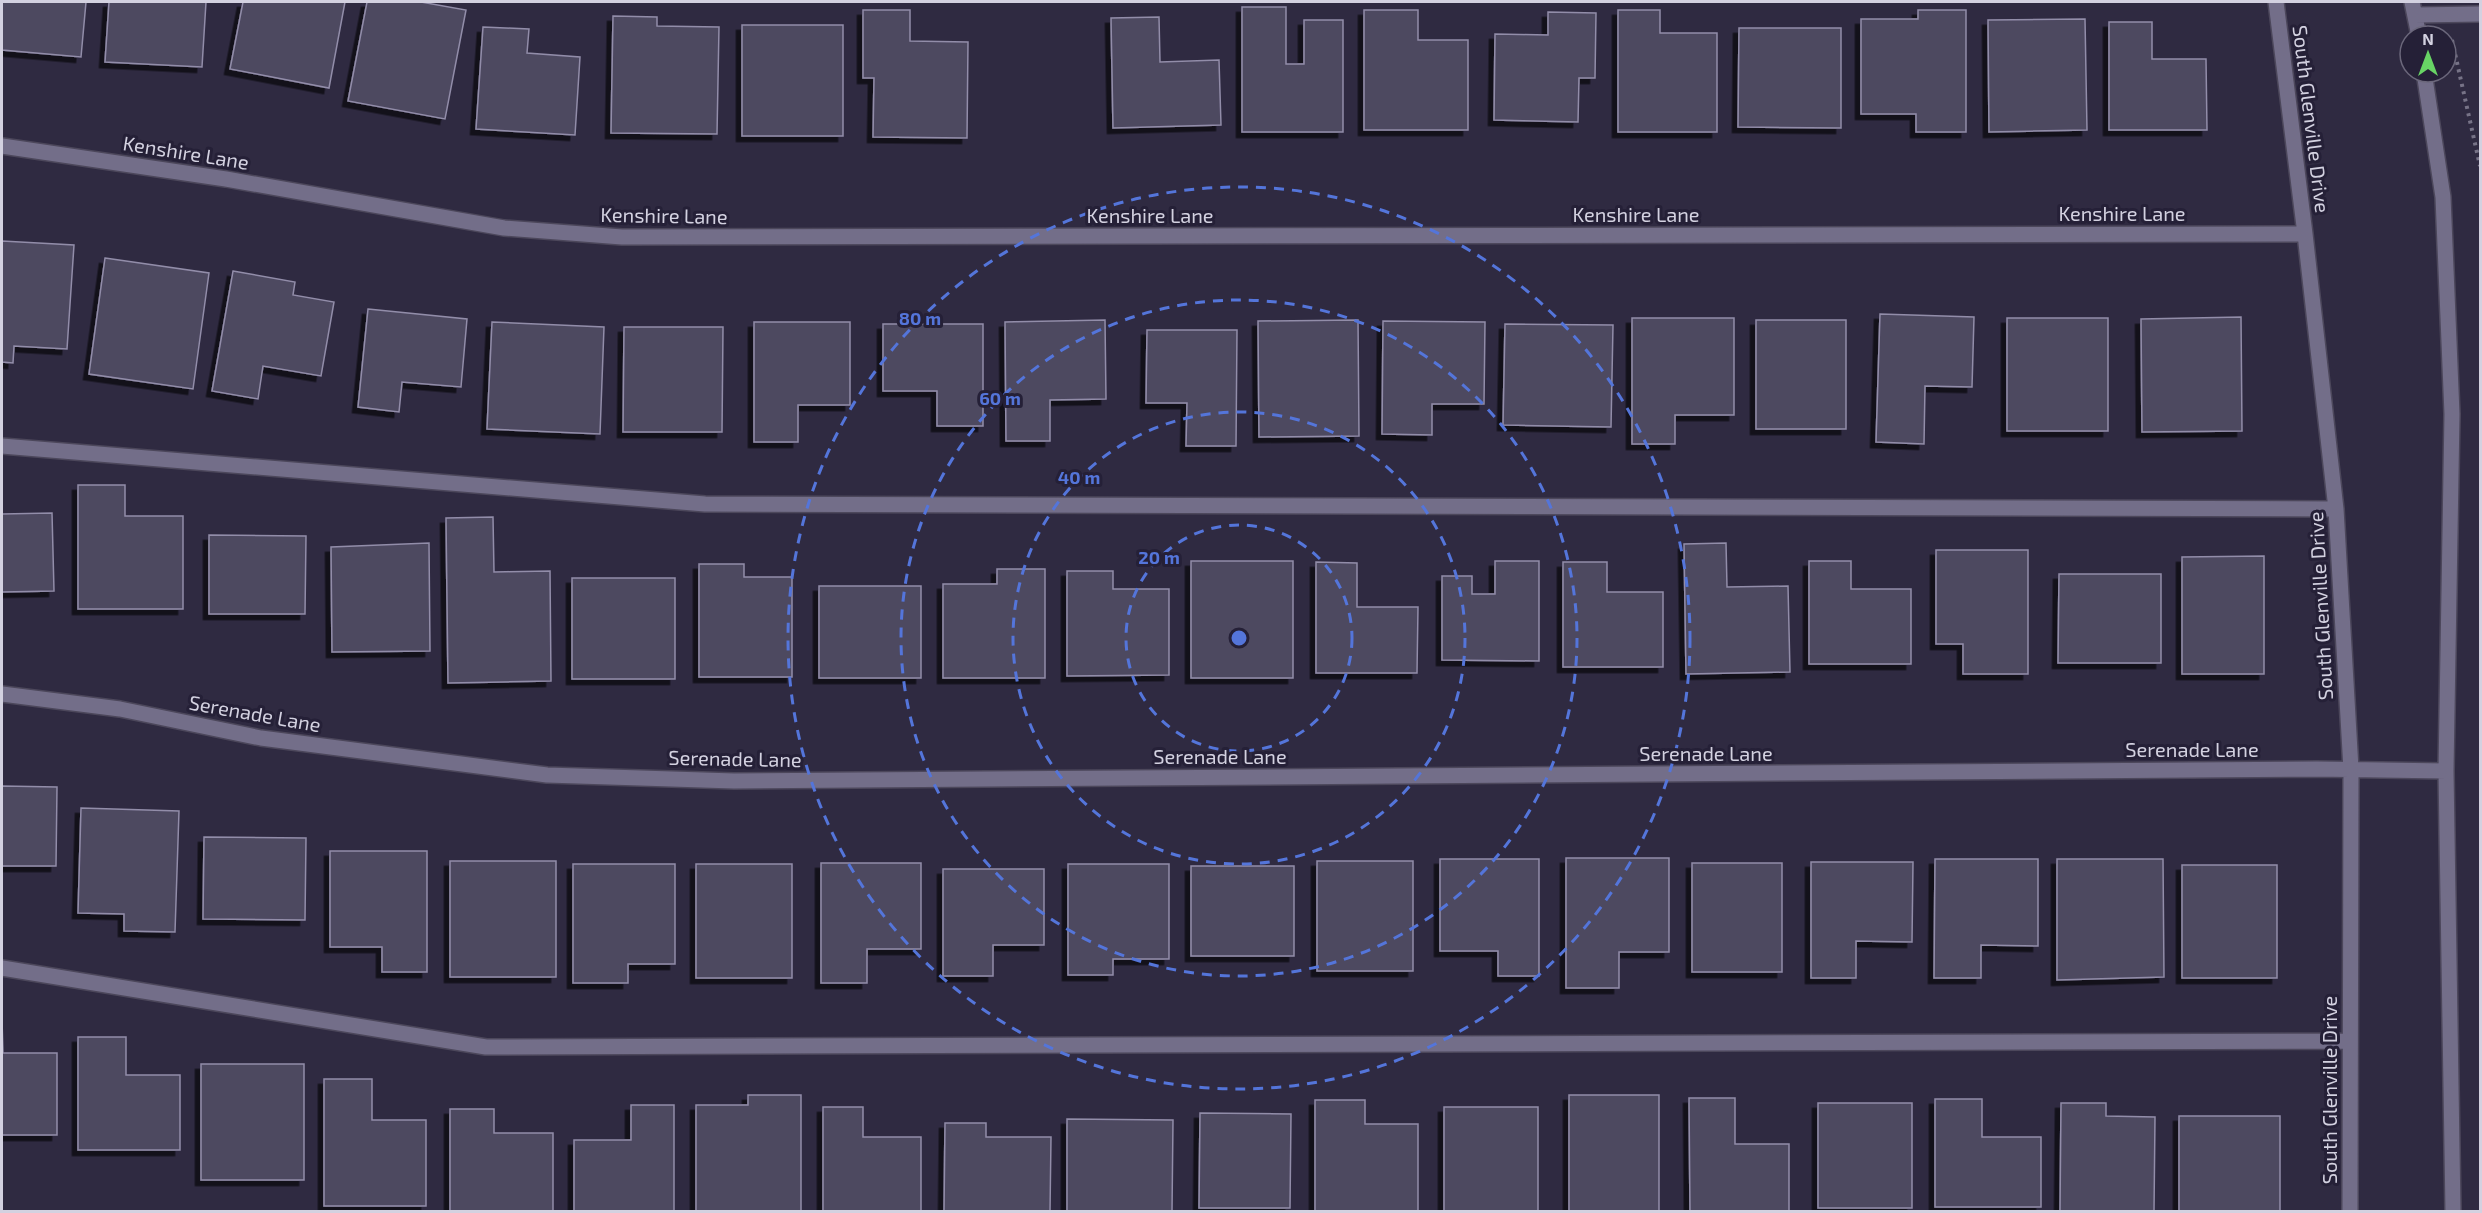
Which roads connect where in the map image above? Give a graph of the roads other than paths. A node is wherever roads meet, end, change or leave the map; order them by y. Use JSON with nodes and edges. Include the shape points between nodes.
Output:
{"nodes":[{"id":1,"x":2276,"y":2,"type":"edge"},
{"id":2,"x":2414,"y":8,"type":"edge"},
{"id":3,"x":2481,"y":15,"type":"edge"},
{"id":4,"x":2417,"y":24,"type":"edge"},
{"id":5,"x":2426,"y":84,"type":"edge"},
{"id":6,"x":2,"y":146,"type":"edge"},
{"id":7,"x":2305,"y":234,"type":"junction"},
{"id":8,"x":2,"y":446,"type":"edge"},
{"id":9,"x":2336,"y":509,"type":"junction"},
{"id":10,"x":2,"y":694,"type":"edge"},
{"id":11,"x":2351,"y":769,"type":"junction"},
{"id":12,"x":2446,"y":771,"type":"junction"},
{"id":13,"x":2,"y":968,"type":"edge"},
{"id":14,"x":2350,"y":1041,"type":"junction"},
{"id":15,"x":2350,"y":1212,"type":"edge"},
{"id":16,"x":2453,"y":1212,"type":"edge"}],
"edges":[{"from":1,"to":7,"type":"street","name":"South Glenville Drive"},
{"from":2,"to":3,"type":"street","via":[[2446,15]]},
{"from":2,"to":4,"type":"street"},
{"from":5,"to":12,"type":"street","via":[[2443,197],[2452,414]]},
{"from":6,"to":7,"type":"street","name":"Kenshire Lane","via":[[226,178],[504,228],[622,237]]},
{"from":7,"to":9,"type":"street","name":"South Glenville Drive"},
{"from":8,"to":9,"type":"street","via":[[705,504]]},
{"from":9,"to":11,"type":"street","name":"South Glenville Drive"},
{"from":10,"to":11,"type":"street","name":"Serenade Lane","via":[[120,709],[261,738],[547,775],[746,781]]},
{"from":11,"to":12,"type":"street","name":"Serenade Lane"},
{"from":11,"to":14,"type":"street","name":"South Glenville Drive"},
{"from":12,"to":16,"type":"street"},
{"from":13,"to":14,"type":"street","via":[[486,1047]]},
{"from":14,"to":15,"type":"street","name":"South Glenville Drive"}]}
